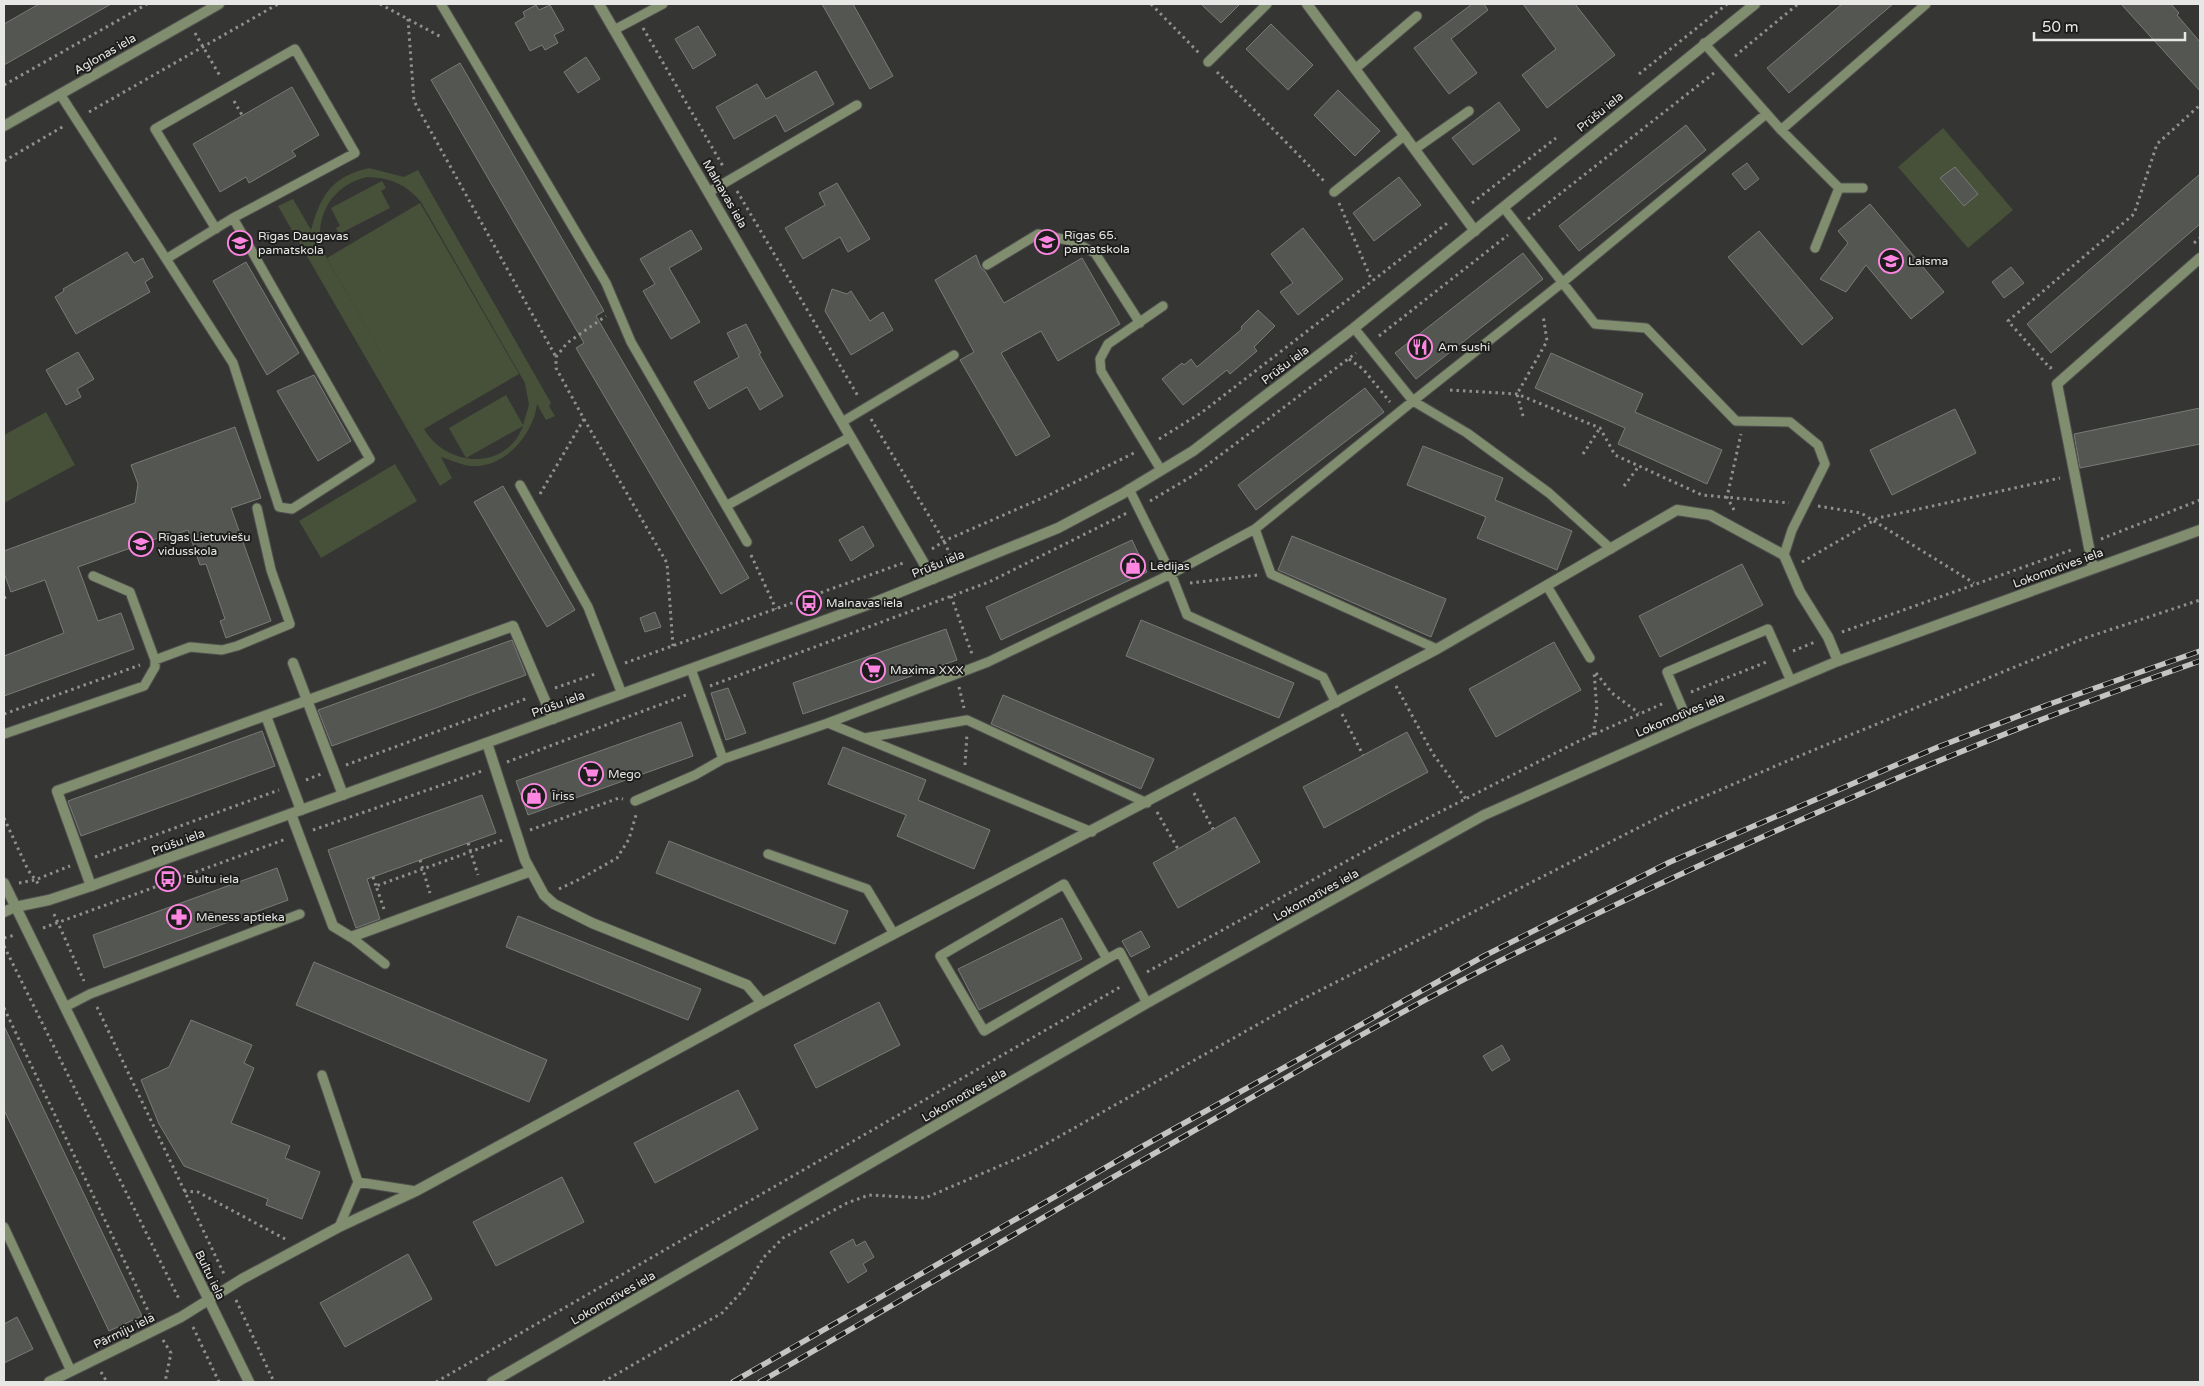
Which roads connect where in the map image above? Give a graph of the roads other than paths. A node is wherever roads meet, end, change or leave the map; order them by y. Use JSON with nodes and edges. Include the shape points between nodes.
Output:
{"nodes":[{"id":1,"x":219,"y":4,"type":"edge"},
{"id":2,"x":441,"y":4,"type":"edge"},
{"id":3,"x":599,"y":4,"type":"edge"},
{"id":4,"x":662,"y":4,"type":"edge"},
{"id":5,"x":1266,"y":4,"type":"edge"},
{"id":6,"x":1307,"y":4,"type":"edge"},
{"id":7,"x":1755,"y":4,"type":"edge"},
{"id":8,"x":1926,"y":4,"type":"edge"},
{"id":9,"x":1417,"y":16,"type":"dead end"},
{"id":10,"x":614,"y":30,"type":"junction"},
{"id":11,"x":1704,"y":43,"type":"junction"},
{"id":12,"x":1208,"y":62,"type":"road end"},
{"id":13,"x":1355,"y":69,"type":"junction"},
{"id":14,"x":60,"y":94,"type":"junction"},
{"id":15,"x":857,"y":105,"type":"dead end"},
{"id":16,"x":1469,"y":112,"type":"dead end"},
{"id":17,"x":1766,"y":114,"type":"junction"},
{"id":18,"x":4,"y":126,"type":"edge"},
{"id":19,"x":1780,"y":130,"type":"junction"},
{"id":20,"x":1405,"y":135,"type":"junction"},
{"id":21,"x":1415,"y":149,"type":"junction"},
{"id":22,"x":1839,"y":188,"type":"junction"},
{"id":23,"x":1863,"y":188,"type":"dead end"},
{"id":24,"x":709,"y":192,"type":"junction"},
{"id":25,"x":1334,"y":192,"type":"road end"},
{"id":26,"x":1504,"y":208,"type":"junction"},
{"id":27,"x":232,"y":218,"type":"junction"},
{"id":28,"x":216,"y":229,"type":"junction"},
{"id":29,"x":1476,"y":231,"type":"junction"},
{"id":30,"x":1816,"y":248,"type":"dead end"},
{"id":31,"x":2200,"y":258,"type":"edge"},
{"id":32,"x":166,"y":260,"type":"junction"},
{"id":33,"x":987,"y":265,"type":"dead end"},
{"id":34,"x":1563,"y":282,"type":"junction"},
{"id":35,"x":1164,"y":306,"type":"dead end"},
{"id":36,"x":1140,"y":323,"type":"junction"},
{"id":37,"x":1354,"y":328,"type":"junction"},
{"id":38,"x":954,"y":355,"type":"dead end"},
{"id":39,"x":1413,"y":400,"type":"junction"},
{"id":40,"x":842,"y":422,"type":"junction"},
{"id":41,"x":850,"y":437,"type":"junction"},
{"id":42,"x":1161,"y":470,"type":"junction"},
{"id":43,"x":520,"y":486,"type":"dead end"},
{"id":44,"x":1129,"y":489,"type":"junction"},
{"id":45,"x":726,"y":506,"type":"junction"},
{"id":46,"x":256,"y":508,"type":"dead end"},
{"id":47,"x":1255,"y":529,"type":"junction"},
{"id":48,"x":2200,"y":530,"type":"edge"},
{"id":49,"x":747,"y":542,"type":"road end"},
{"id":50,"x":1611,"y":549,"type":"junction"},
{"id":51,"x":1784,"y":555,"type":"junction"},
{"id":52,"x":2093,"y":568,"type":"junction"},
{"id":53,"x":93,"y":576,"type":"dead end"},
{"id":54,"x":1172,"y":576,"type":"junction"},
{"id":55,"x":933,"y":579,"type":"junction"},
{"id":56,"x":1547,"y":586,"type":"junction"},
{"id":57,"x":1437,"y":649,"type":"junction"},
{"id":58,"x":1590,"y":658,"type":"road end"},
{"id":59,"x":155,"y":660,"type":"junction"},
{"id":60,"x":1838,"y":661,"type":"junction"},
{"id":61,"x":293,"y":663,"type":"dead end"},
{"id":62,"x":692,"y":669,"type":"junction"},
{"id":63,"x":1791,"y":681,"type":"junction"},
{"id":64,"x":622,"y":694,"type":"junction"},
{"id":65,"x":307,"y":701,"type":"junction"},
{"id":66,"x":1336,"y":703,"type":"junction"},
{"id":67,"x":266,"y":716,"type":"junction"},
{"id":68,"x":553,"y":719,"type":"junction"},
{"id":69,"x":828,"y":723,"type":"junction"},
{"id":70,"x":1689,"y":724,"type":"junction"},
{"id":71,"x":4,"y":734,"type":"edge"},
{"id":72,"x":865,"y":738,"type":"junction"},
{"id":73,"x":487,"y":742,"type":"junction"},
{"id":74,"x":723,"y":759,"type":"junction"},
{"id":75,"x":343,"y":795,"type":"junction"},
{"id":76,"x":635,"y":801,"type":"road end"},
{"id":77,"x":1148,"y":802,"type":"junction"},
{"id":78,"x":302,"y":810,"type":"junction"},
{"id":79,"x":291,"y":814,"type":"junction"},
{"id":80,"x":1092,"y":832,"type":"junction"},
{"id":81,"x":768,"y":854,"type":"dead end"},
{"id":82,"x":531,"y":871,"type":"junction"},
{"id":83,"x":4,"y":884,"type":"edge"},
{"id":84,"x":91,"y":886,"type":"junction"},
{"id":85,"x":15,"y":907,"type":"junction"},
{"id":86,"x":4,"y":912,"type":"edge"},
{"id":87,"x":300,"y":914,"type":"dead end"},
{"id":88,"x":894,"y":934,"type":"junction"},
{"id":89,"x":351,"y":937,"type":"junction"},
{"id":90,"x":1108,"y":960,"type":"junction"},
{"id":91,"x":386,"y":964,"type":"dead end"},
{"id":92,"x":762,"y":1003,"type":"junction"},
{"id":93,"x":1147,"y":1003,"type":"junction"},
{"id":94,"x":65,"y":1007,"type":"junction"},
{"id":95,"x":322,"y":1076,"type":"dead end"},
{"id":96,"x":358,"y":1182,"type":"junction"},
{"id":97,"x":416,"y":1191,"type":"junction"},
{"id":98,"x":4,"y":1227,"type":"edge"},
{"id":99,"x":339,"y":1227,"type":"junction"},
{"id":100,"x":209,"y":1300,"type":"junction"},
{"id":101,"x":71,"y":1371,"type":"junction"},
{"id":102,"x":49,"y":1382,"type":"edge"},
{"id":103,"x":249,"y":1382,"type":"edge"},
{"id":104,"x":492,"y":1382,"type":"edge"}],
"edges":[{"from":1,"to":14,"type":"street","name":"Aglonas iela"},
{"from":2,"to":45,"type":"lane","via":[[606,283],[631,342]]},
{"from":3,"to":10,"type":"street","name":"Malnavas iela"},
{"from":4,"to":10,"type":"lane"},
{"from":5,"to":12,"type":"lane"},
{"from":6,"to":13,"type":"street"},
{"from":7,"to":11,"type":"street","name":"Prūšu iela"},
{"from":8,"to":19,"type":"lane"},
{"from":9,"to":13,"type":"lane"},
{"from":10,"to":24,"type":"street","name":"Malnavas iela"},
{"from":11,"to":17,"type":"lane"},
{"from":11,"to":26,"type":"street","name":"Prūšu iela"},
{"from":13,"to":20,"type":"street"},
{"from":14,"to":18,"type":"street","name":"Aglonas iela"},
{"from":14,"to":32,"type":"lane"},
{"from":15,"to":24,"type":"lane"},
{"from":16,"to":21,"type":"lane"},
{"from":17,"to":19,"type":"lane"},
{"from":17,"to":34,"type":"lane"},
{"from":19,"to":22,"type":"lane"},
{"from":20,"to":21,"type":"street"},
{"from":20,"to":25,"type":"lane"},
{"from":21,"to":29,"type":"street"},
{"from":22,"to":23,"type":"lane"},
{"from":22,"to":30,"type":"lane"},
{"from":24,"to":40,"type":"street","name":"Malnavas iela"},
{"from":26,"to":29,"type":"street","name":"Prūšu iela"},
{"from":26,"to":34,"type":"lane"},
{"from":27,"to":28,"type":"lane"},
{"from":27,"to":28,"type":"lane","via":[[355,153],[295,49],[156,129]]},
{"from":27,"to":32,"type":"lane","via":[[370,459],[292,509],[279,507],[233,363]]},
{"from":28,"to":32,"type":"lane"},
{"from":29,"to":37,"type":"street","name":"Prūšu iela"},
{"from":31,"to":52,"type":"street","via":[[2057,384]]},
{"from":33,"to":36,"type":"lane","via":[[1038,234],[1072,241],[1095,253]]},
{"from":34,"to":39,"type":"lane"},
{"from":34,"to":51,"type":"lane","via":[[1595,324],[1646,328],[1736,421],[1790,422],[1818,446],[1825,464],[1792,530]]},
{"from":35,"to":36,"type":"lane"},
{"from":36,"to":42,"type":"lane","via":[[1108,344],[1100,359],[1100,371]]},
{"from":37,"to":39,"type":"lane"},
{"from":37,"to":42,"type":"street","name":"Prūšu iela","via":[[1193,450]]},
{"from":38,"to":40,"type":"lane"},
{"from":39,"to":47,"type":"lane"},
{"from":39,"to":50,"type":"lane","via":[[1466,433],[1549,493]]},
{"from":40,"to":41,"type":"street","name":"Malnavas iela"},
{"from":41,"to":45,"type":"lane"},
{"from":41,"to":55,"type":"street","name":"Malnavas iela"},
{"from":42,"to":44,"type":"street","name":"Prūšu iela"},
{"from":43,"to":64,"type":"lane","via":[[588,607]]},
{"from":44,"to":54,"type":"lane"},
{"from":44,"to":55,"type":"street","name":"Prūšu iela","via":[[1058,528]]},
{"from":45,"to":49,"type":"lane"},
{"from":46,"to":59,"type":"lane","via":[[271,570],[290,624],[222,650],[190,647]]},
{"from":47,"to":54,"type":"lane"},
{"from":47,"to":57,"type":"lane","via":[[1271,574]]},
{"from":48,"to":52,"type":"street","name":"Lokomotīves iela"},
{"from":50,"to":51,"type":"street","name":"Pārmiju iela","via":[[1678,510],[1710,515]]},
{"from":50,"to":56,"type":"street","name":"Pārmiju iela"},
{"from":51,"to":60,"type":"street","via":[[1800,592],[1828,637]]},
{"from":52,"to":60,"type":"street","name":"Lokomotīves iela"},
{"from":53,"to":59,"type":"lane","via":[[130,592]]},
{"from":54,"to":66,"type":"lane","via":[[1187,615],[1323,677]]},
{"from":54,"to":69,"type":"lane","via":[[976,667]]},
{"from":55,"to":62,"type":"street","name":"Prūšu iela"},
{"from":56,"to":57,"type":"street","name":"Pārmiju iela"},
{"from":56,"to":58,"type":"lane"},
{"from":57,"to":66,"type":"street","name":"Pārmiju iela"},
{"from":59,"to":71,"type":"lane","via":[[155,667],[144,686]]},
{"from":60,"to":63,"type":"street","name":"Lokomotīves iela"},
{"from":61,"to":65,"type":"street"},
{"from":62,"to":64,"type":"street","name":"Prūšu iela"},
{"from":62,"to":74,"type":"lane"},
{"from":63,"to":70,"type":"street","name":"Lokomotīves iela"},
{"from":63,"to":70,"type":"lane","via":[[1768,629],[1667,672]]},
{"from":64,"to":68,"type":"street","name":"Prūšu iela"},
{"from":65,"to":67,"type":"street"},
{"from":65,"to":68,"type":"street","via":[[513,626]]},
{"from":65,"to":75,"type":"street"},
{"from":66,"to":77,"type":"street","name":"Pārmiju iela"},
{"from":67,"to":78,"type":"street"},
{"from":67,"to":84,"type":"street","via":[[57,791]]},
{"from":68,"to":73,"type":"street","name":"Prūšu iela"},
{"from":69,"to":72,"type":"lane"},
{"from":69,"to":74,"type":"lane"},
{"from":70,"to":93,"type":"street","name":"Lokomotīves iela","via":[[1484,815]]},
{"from":72,"to":77,"type":"lane","via":[[967,720]]},
{"from":72,"to":80,"type":"lane"},
{"from":73,"to":75,"type":"street","name":"Prūšu iela"},
{"from":73,"to":82,"type":"street"},
{"from":74,"to":76,"type":"lane"},
{"from":75,"to":78,"type":"street","name":"Prūšu iela"},
{"from":77,"to":80,"type":"street","name":"Pārmiju iela"},
{"from":78,"to":79,"type":"street","name":"Prūšu iela"},
{"from":79,"to":84,"type":"street","name":"Prūšu iela"},
{"from":79,"to":89,"type":"street","via":[[333,926]]},
{"from":80,"to":88,"type":"street","name":"Pārmiju iela"},
{"from":81,"to":88,"type":"lane","via":[[868,889]]},
{"from":82,"to":89,"type":"street"},
{"from":82,"to":92,"type":"street","via":[[544,895],[554,904],[592,923],[748,984]]},
{"from":83,"to":85,"type":"street","name":"Bultu iela"},
{"from":84,"to":85,"type":"street","name":"Prūšu iela","via":[[50,900]]},
{"from":85,"to":86,"type":"street","name":"Prūšu iela"},
{"from":85,"to":94,"type":"street","name":"Bultu iela"},
{"from":87,"to":94,"type":"lane","via":[[90,994]]},
{"from":88,"to":92,"type":"street","name":"Pārmiju iela"},
{"from":89,"to":91,"type":"lane"},
{"from":90,"to":90,"type":"lane","via":[[984,1031],[940,956],[1064,884]]},
{"from":90,"to":93,"type":"lane","via":[[1120,952]]},
{"from":92,"to":97,"type":"street","name":"Pārmiju iela"},
{"from":93,"to":104,"type":"street","name":"Lokomotīves iela"},
{"from":94,"to":100,"type":"street","name":"Bultu iela"},
{"from":95,"to":96,"type":"lane"},
{"from":96,"to":97,"type":"lane"},
{"from":96,"to":99,"type":"lane"},
{"from":97,"to":99,"type":"street","name":"Pārmiju iela"},
{"from":98,"to":101,"type":"lane"},
{"from":99,"to":100,"type":"street","name":"Pārmiju iela"},
{"from":100,"to":101,"type":"street","name":"Pārmiju iela"},
{"from":100,"to":103,"type":"street","name":"Bultu iela"},
{"from":101,"to":102,"type":"street","name":"Pārmiju iela"}]}
